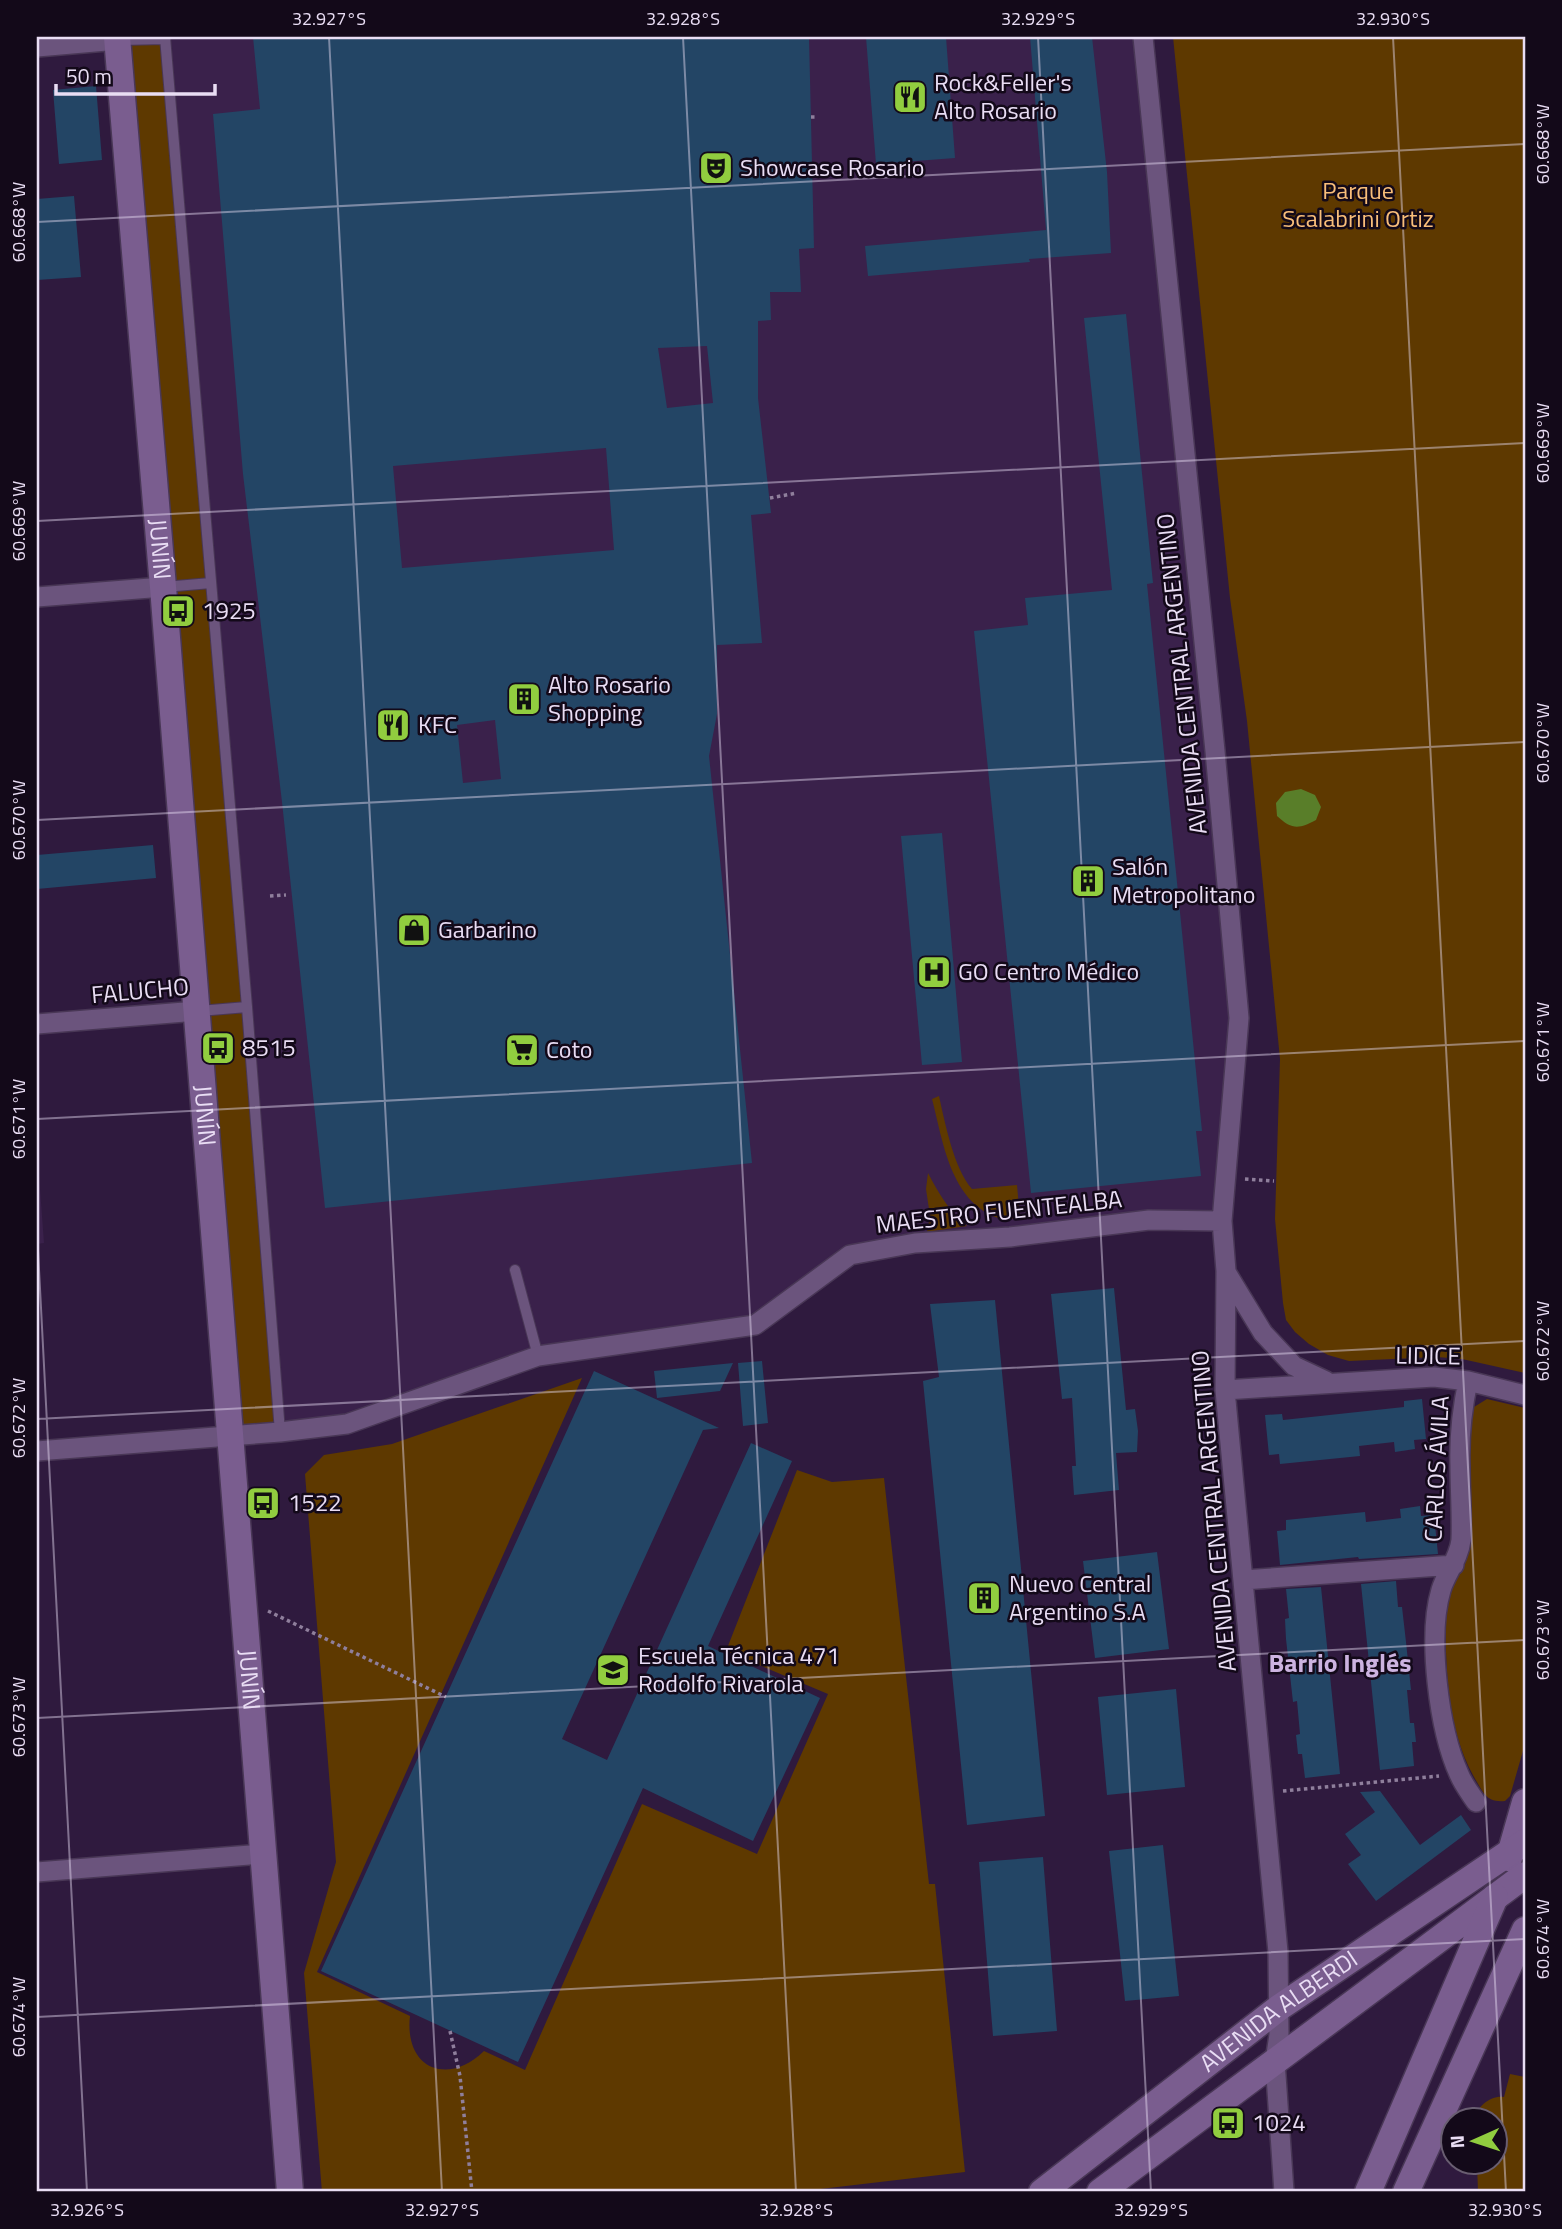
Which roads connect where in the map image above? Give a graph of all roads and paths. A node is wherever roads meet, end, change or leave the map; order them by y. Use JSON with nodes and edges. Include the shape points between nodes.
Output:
{"nodes":[{"id":1,"x":1143,"y":37,"type":"edge"},
{"id":2,"x":165,"y":38,"type":"edge"},
{"id":3,"x":117,"y":39,"type":"edge"},
{"id":4,"x":37,"y":47,"type":"edge"},
{"id":5,"x":811,"y":117,"type":"dead end"},
{"id":6,"x":818,"y":117,"type":"dead end"},
{"id":7,"x":797,"y":493,"type":"dead end"},
{"id":8,"x":770,"y":498,"type":"dead end"},
{"id":9,"x":211,"y":583,"type":"junction"},
{"id":10,"x":163,"y":587,"type":"junction"},
{"id":11,"x":37,"y":597,"type":"edge"},
{"id":12,"x":286,"y":895,"type":"dead end"},
{"id":13,"x":270,"y":896,"type":"dead end"},
{"id":14,"x":247,"y":1007,"type":"junction"},
{"id":15,"x":197,"y":1011,"type":"junction"},
{"id":16,"x":37,"y":1024,"type":"edge"},
{"id":17,"x":1226,"y":1177,"type":"junction"},
{"id":18,"x":1275,"y":1181,"type":"dead end"},
{"id":19,"x":1222,"y":1221,"type":"junction"},
{"id":20,"x":515,"y":1270,"type":"dead end"},
{"id":21,"x":1226,"y":1271,"type":"junction"},
{"id":22,"x":538,"y":1356,"type":"junction"},
{"id":23,"x":1468,"y":1381,"type":"junction"},
{"id":24,"x":1329,"y":1382,"type":"junction"},
{"id":25,"x":1225,"y":1390,"type":"junction"},
{"id":26,"x":1525,"y":1395,"type":"edge"},
{"id":27,"x":280,"y":1432,"type":"junction"},
{"id":28,"x":231,"y":1436,"type":"junction"},
{"id":29,"x":37,"y":1451,"type":"edge"},
{"id":30,"x":1454,"y":1565,"type":"junction"},
{"id":31,"x":1243,"y":1580,"type":"junction"},
{"id":32,"x":243,"y":1599,"type":"junction"},
{"id":33,"x":446,"y":1697,"type":"dead end"},
{"id":34,"x":1459,"y":1774,"type":"junction"},
{"id":35,"x":1263,"y":1793,"type":"junction"},
{"id":36,"x":1476,"y":1801,"type":"dead end"},
{"id":37,"x":1525,"y":1802,"type":"edge"},
{"id":38,"x":1518,"y":1848,"type":"edge"},
{"id":39,"x":263,"y":1854,"type":"junction"},
{"id":40,"x":37,"y":1872,"type":"edge"},
{"id":41,"x":1525,"y":1875,"type":"edge"},
{"id":42,"x":1495,"y":1897,"type":"junction"},
{"id":43,"x":1525,"y":1930,"type":"edge"},
{"id":44,"x":1280,"y":2007,"type":"junction"},
{"id":45,"x":450,"y":2031,"type":"dead end"},
{"id":46,"x":1275,"y":2061,"type":"junction"},
{"id":47,"x":290,"y":2192,"type":"edge"},
{"id":48,"x":472,"y":2192,"type":"edge"},
{"id":49,"x":1042,"y":2192,"type":"edge"},
{"id":50,"x":1100,"y":2192,"type":"edge"},
{"id":51,"x":1284,"y":2192,"type":"edge"},
{"id":52,"x":1368,"y":2192,"type":"edge"},
{"id":53,"x":1406,"y":2192,"type":"edge"}],
"edges":[{"from":1,"to":17,"type":"street","name":"AVENIDA CENTRAL ARGENTINO","via":[[1239,1018]]},
{"from":2,"to":3,"type":"lane"},
{"from":2,"to":9,"type":"lane","name":"JUNÍN"},
{"from":3,"to":4,"type":"street"},
{"from":3,"to":10,"type":"main road","name":"JUNÍN"},
{"from":5,"to":6,"type":"path"},
{"from":7,"to":8,"type":"path"},
{"from":9,"to":10,"type":"lane"},
{"from":9,"to":14,"type":"lane","name":"JUNÍN"},
{"from":10,"to":11,"type":"street"},
{"from":10,"to":15,"type":"main road","name":"JUNÍN"},
{"from":12,"to":13,"type":"path"},
{"from":14,"to":15,"type":"lane","name":"FALUCHO"},
{"from":14,"to":27,"type":"lane","name":"JUNÍN"},
{"from":15,"to":16,"type":"street","name":"FALUCHO"},
{"from":15,"to":28,"type":"main road","name":"JUNÍN"},
{"from":17,"to":18,"type":"path"},
{"from":17,"to":19,"type":"street","name":"AVENIDA CENTRAL ARGENTINO"},
{"from":19,"to":21,"type":"street","name":"AVENIDA CENTRAL ARGENTINO"},
{"from":19,"to":22,"type":"street","name":"MAESTRO FUENTEALBA","via":[[1149,1220],[915,1243],[850,1255],[755,1325]]},
{"from":20,"to":22,"type":"lane"},
{"from":21,"to":24,"type":"street","name":"LIDICE","via":[[1263,1333],[1294,1366]]},
{"from":21,"to":25,"type":"street","name":"AVENIDA CENTRAL ARGENTINO"},
{"from":22,"to":27,"type":"street","name":"MAESTRO FUENTEALBA","via":[[347,1424]]},
{"from":23,"to":24,"type":"street","name":"LIDICE","via":[[1434,1377]]},
{"from":23,"to":26,"type":"street","name":"LIDICE"},
{"from":23,"to":30,"type":"street","name":"CARLOS ÁVILA","via":[[1461,1411],[1461,1544]]},
{"from":24,"to":25,"type":"street","name":"LIDICE"},
{"from":25,"to":31,"type":"street","name":"AVENIDA CENTRAL ARGENTINO"},
{"from":27,"to":28,"type":"street","name":"MAESTRO FUENTEALBA"},
{"from":28,"to":29,"type":"street","name":"MAESTRO FUENTEALBA"},
{"from":28,"to":32,"type":"main road","name":"JUNÍN"},
{"from":30,"to":31,"type":"street"},
{"from":30,"to":34,"type":"street","name":"CARLOS ÁVILA","via":[[1441,1589],[1435,1652],[1439,1696]]},
{"from":31,"to":35,"type":"street","name":"AVENIDA CENTRAL ARGENTINO"},
{"from":32,"to":33,"type":"path"},
{"from":32,"to":39,"type":"main road","name":"JUNÍN"},
{"from":34,"to":35,"type":"path"},
{"from":34,"to":36,"type":"street","name":"CARLOS ÁVILA"},
{"from":35,"to":44,"type":"street","name":"AVENIDA CENTRAL ARGENTINO"},
{"from":37,"to":38,"type":"main road"},
{"from":38,"to":42,"type":"main road"},
{"from":38,"to":44,"type":"main road","name":"AVENIDA ALBERDI"},
{"from":39,"to":40,"type":"street"},
{"from":39,"to":47,"type":"main road","name":"JUNÍN"},
{"from":41,"to":42,"type":"main road","name":"AVENIDA ALBERDI"},
{"from":42,"to":46,"type":"main road","name":"AVENIDA ALBERDI"},
{"from":42,"to":52,"type":"main road"},
{"from":43,"to":53,"type":"main road"},
{"from":44,"to":46,"type":"street","name":"AVENIDA CENTRAL ARGENTINO"},
{"from":44,"to":49,"type":"main road","name":"AVENIDA ALBERDI"},
{"from":45,"to":48,"type":"path","via":[[460,2076]]},
{"from":46,"to":50,"type":"main road","name":"AVENIDA ALBERDI"},
{"from":46,"to":51,"type":"street","name":"AVENIDA CENTRAL ARGENTINO"}]}
